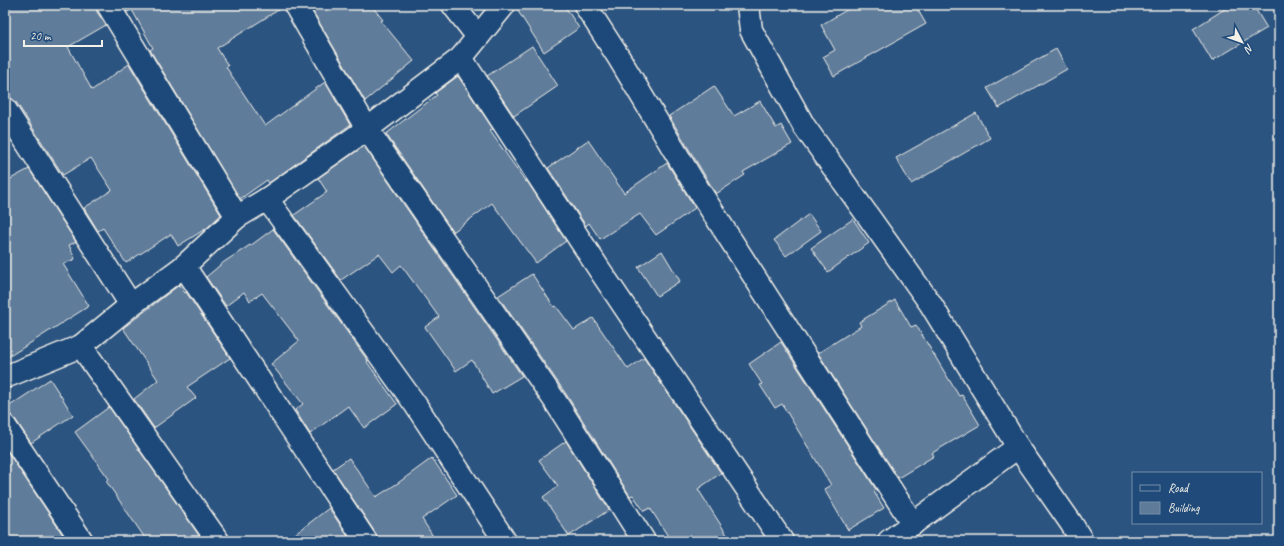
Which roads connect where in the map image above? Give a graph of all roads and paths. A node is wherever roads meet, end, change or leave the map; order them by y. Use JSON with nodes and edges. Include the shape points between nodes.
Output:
{"nodes":[{"id":1,"x":108,"y":5,"type":"edge"},
{"id":2,"x":295,"y":5,"type":"edge"},
{"id":3,"x":453,"y":5,"type":"edge"},
{"id":4,"x":504,"y":5,"type":"edge"},
{"id":5,"x":585,"y":5,"type":"edge"},
{"id":6,"x":748,"y":5,"type":"edge"},
{"id":7,"x":478,"y":37,"type":"junction"},
{"id":8,"x":461,"y":58,"type":"junction"},
{"id":9,"x":5,"y":109,"type":"edge"},
{"id":10,"x":367,"y":128,"type":"junction"},
{"id":11,"x":267,"y":199,"type":"junction"},
{"id":12,"x":237,"y":217,"type":"junction"},
{"id":13,"x":184,"y":266,"type":"junction"},
{"id":14,"x":131,"y":305,"type":"junction"},
{"id":15,"x":81,"y":346,"type":"junction"},
{"id":16,"x":5,"y":377,"type":"edge"},
{"id":17,"x":5,"y":426,"type":"edge"},
{"id":18,"x":1018,"y":447,"type":"junction"},
{"id":19,"x":913,"y":524,"type":"junction"},
{"id":20,"x":82,"y":541,"type":"edge"},
{"id":21,"x":218,"y":541,"type":"edge"},
{"id":22,"x":366,"y":541,"type":"edge"},
{"id":23,"x":505,"y":541,"type":"edge"},
{"id":24,"x":644,"y":541,"type":"edge"},
{"id":25,"x":782,"y":541,"type":"edge"},
{"id":26,"x":889,"y":541,"type":"edge"},
{"id":27,"x":1082,"y":541,"type":"edge"}],
"edges":[{"from":1,"to":12,"type":"street"},
{"from":2,"to":10,"type":"street"},
{"from":3,"to":7,"type":"street"},
{"from":4,"to":7,"type":"street"},
{"from":5,"to":19,"type":"street","via":[[691,178]]},
{"from":6,"to":18,"type":"street","via":[[751,30],[804,126],[930,303]]},
{"from":7,"to":8,"type":"street"},
{"from":8,"to":10,"type":"street"},
{"from":8,"to":25,"type":"street"},
{"from":9,"to":14,"type":"street"},
{"from":10,"to":11,"type":"street"},
{"from":10,"to":24,"type":"street","via":[[554,401]]},
{"from":11,"to":12,"type":"street"},
{"from":11,"to":23,"type":"street","via":[[415,404]]},
{"from":12,"to":13,"type":"street"},
{"from":13,"to":14,"type":"street"},
{"from":13,"to":22,"type":"street"},
{"from":14,"to":15,"type":"street"},
{"from":15,"to":16,"type":"street"},
{"from":15,"to":21,"type":"street"},
{"from":17,"to":20,"type":"street"},
{"from":18,"to":19,"type":"street"},
{"from":18,"to":27,"type":"street"},
{"from":19,"to":26,"type":"street"}]}
